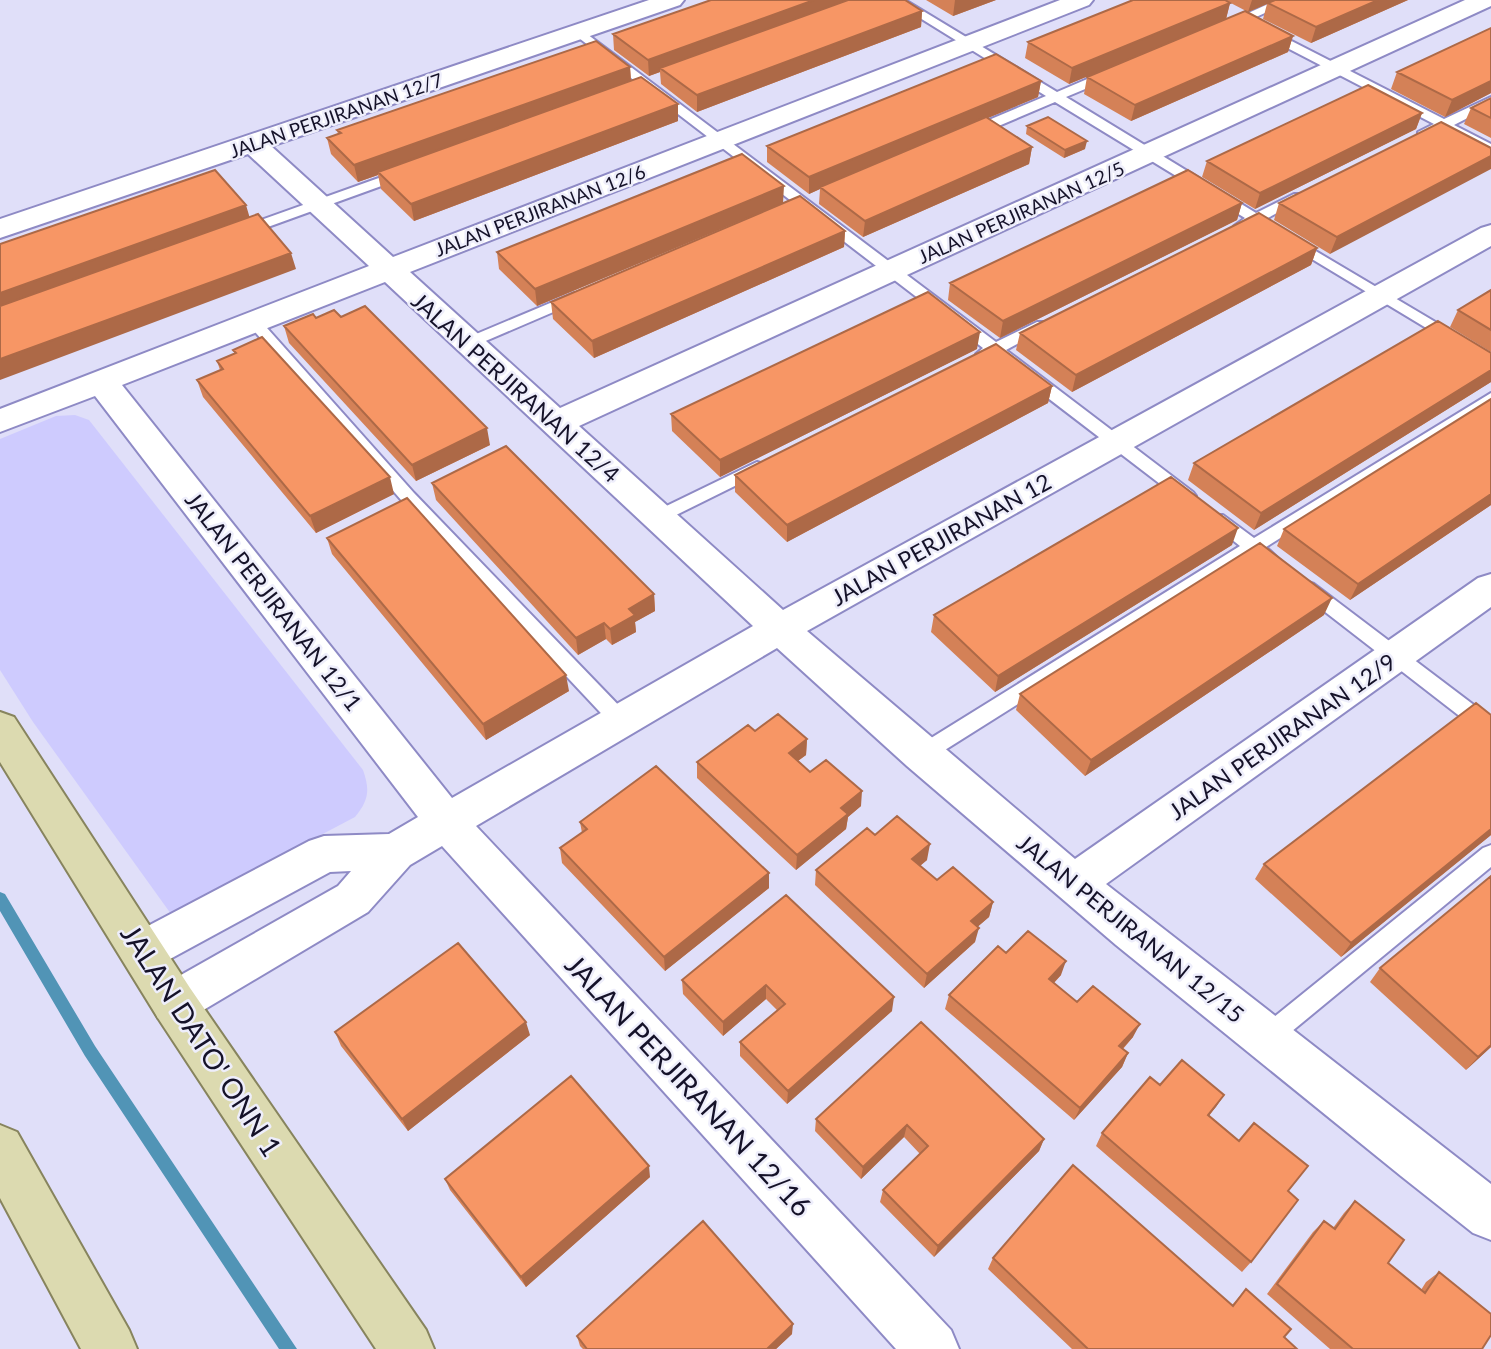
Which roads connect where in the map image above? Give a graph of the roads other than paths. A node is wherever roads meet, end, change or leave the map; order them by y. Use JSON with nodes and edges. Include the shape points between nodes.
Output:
{"nodes":[{"id":1,"x":672,"y":0,"type":"edge"},
{"id":2,"x":897,"y":0,"type":"edge"},
{"id":3,"x":1081,"y":0,"type":"edge"},
{"id":4,"x":1287,"y":0,"type":"edge"},
{"id":5,"x":1485,"y":0,"type":"edge"},
{"id":6,"x":1235,"y":16,"type":"junction"},
{"id":7,"x":1216,"y":29,"type":"edge"},
{"id":8,"x":579,"y":32,"type":"junction"},
{"id":9,"x":969,"y":44,"type":"junction"},
{"id":10,"x":1130,"y":66,"type":"edge"},
{"id":11,"x":1336,"y":68,"type":"junction"},
{"id":12,"x":1055,"y":97,"type":"junction"},
{"id":13,"x":1491,"y":101,"type":"edge"},
{"id":14,"x":1444,"y":124,"type":"junction"},
{"id":15,"x":954,"y":139,"type":"edge"},
{"id":16,"x":721,"y":140,"type":"junction"},
{"id":17,"x":1409,"y":142,"type":"edge"},
{"id":18,"x":253,"y":143,"type":"junction"},
{"id":19,"x":1491,"y":149,"type":"edge"},
{"id":20,"x":1149,"y":153,"type":"junction"},
{"id":21,"x":420,"y":167,"type":"edge"},
{"id":22,"x":1315,"y":189,"type":"edge"},
{"id":23,"x":318,"y":204,"type":"junction"},
{"id":24,"x":1256,"y":219,"type":"junction"},
{"id":25,"x":0,"y":229,"type":"edge"},
{"id":26,"x":1231,"y":231,"type":"edge"},
{"id":27,"x":1491,"y":234,"type":"edge"},
{"id":28,"x":229,"y":236,"type":"edge"},
{"id":29,"x":387,"y":270,"type":"junction"},
{"id":30,"x":891,"y":271,"type":"junction"},
{"id":31,"x":584,"y":294,"type":"edge"},
{"id":32,"x":1381,"y":295,"type":"junction"},
{"id":33,"x":1057,"y":318,"type":"edge"},
{"id":34,"x":254,"y":322,"type":"junction"},
{"id":35,"x":468,"y":343,"type":"junction"},
{"id":36,"x":995,"y":349,"type":"junction"},
{"id":37,"x":970,"y":362,"type":"edge"},
{"id":38,"x":1491,"y":362,"type":"edge"},
{"id":39,"x":101,"y":381,"type":"junction"},
{"id":40,"x":1491,"y":398,"type":"edge"},
{"id":41,"x":0,"y":421,"type":"edge"},
{"id":42,"x":556,"y":423,"type":"junction"},
{"id":43,"x":1116,"y":442,"type":"junction"},
{"id":44,"x":770,"y":461,"type":"edge"},
{"id":45,"x":658,"y":517,"type":"junction"},
{"id":46,"x":1253,"y":547,"type":"junction"},
{"id":47,"x":1491,"y":588,"type":"edge"},
{"id":48,"x":781,"y":628,"type":"junction"},
{"id":49,"x":1395,"y":656,"type":"junction"},
{"id":50,"x":620,"y":720,"type":"junction"},
{"id":51,"x":0,"y":728,"type":"edge"},
{"id":52,"x":1491,"y":729,"type":"edge"},
{"id":53,"x":922,"y":754,"type":"junction"},
{"id":54,"x":446,"y":821,"type":"junction"},
{"id":55,"x":395,"y":852,"type":"junction"},
{"id":56,"x":1491,"y":854,"type":"edge"},
{"id":57,"x":1074,"y":883,"type":"junction"},
{"id":58,"x":143,"y":951,"type":"junction"},
{"id":59,"x":174,"y":1003,"type":"junction"},
{"id":60,"x":1266,"y":1038,"type":"junction"},
{"id":61,"x":0,"y":1149,"type":"edge"},
{"id":62,"x":1489,"y":1209,"type":"edge"},
{"id":63,"x":110,"y":1349,"type":"edge"},
{"id":64,"x":407,"y":1349,"type":"edge"},
{"id":65,"x":932,"y":1349,"type":"edge"}],
"edges":[{"from":1,"to":8,"type":"street","name":"JALAN PERJIRANAN 12/7"},
{"from":2,"to":9,"type":"lane"},
{"from":3,"to":9,"type":"street","name":"JALAN PERJIRANAN 12/6"},
{"from":4,"to":6,"type":"lane"},
{"from":5,"to":11,"type":"street","name":"JALAN PERJIRANAN 12/5"},
{"from":6,"to":7,"type":"lane"},
{"from":6,"to":11,"type":"lane"},
{"from":8,"to":16,"type":"lane"},
{"from":8,"to":18,"type":"street","name":"JALAN PERJIRANAN 12/7"},
{"from":9,"to":12,"type":"lane"},
{"from":9,"to":16,"type":"street","name":"JALAN PERJIRANAN 12/6"},
{"from":10,"to":12,"type":"lane"},
{"from":11,"to":14,"type":"lane"},
{"from":11,"to":20,"type":"street","name":"JALAN PERJIRANAN 12/5"},
{"from":12,"to":15,"type":"lane"},
{"from":12,"to":20,"type":"lane"},
{"from":13,"to":14,"type":"lane"},
{"from":14,"to":17,"type":"lane"},
{"from":14,"to":19,"type":"lane"},
{"from":16,"to":29,"type":"street","name":"JALAN PERJIRANAN 12/6"},
{"from":16,"to":30,"type":"lane"},
{"from":18,"to":23,"type":"street","name":"JALAN PERJIRANAN 12/4"},
{"from":18,"to":25,"type":"street","name":"JALAN PERJIRANAN 12/7"},
{"from":20,"to":24,"type":"lane"},
{"from":20,"to":30,"type":"street","name":"JALAN PERJIRANAN 12/5"},
{"from":21,"to":23,"type":"lane"},
{"from":22,"to":24,"type":"lane"},
{"from":23,"to":28,"type":"lane"},
{"from":23,"to":29,"type":"street","name":"JALAN PERJIRANAN 12/4"},
{"from":24,"to":26,"type":"lane"},
{"from":24,"to":32,"type":"lane"},
{"from":27,"to":32,"type":"street","name":"JALAN PERJIRANAN 12"},
{"from":29,"to":34,"type":"street","name":"JALAN PERJIRANAN 12/6"},
{"from":29,"to":35,"type":"street","name":"JALAN PERJIRANAN 12/4"},
{"from":30,"to":36,"type":"lane"},
{"from":30,"to":42,"type":"street","name":"JALAN PERJIRANAN 12/5"},
{"from":31,"to":35,"type":"lane"},
{"from":32,"to":38,"type":"lane"},
{"from":32,"to":43,"type":"street","name":"JALAN PERJIRANAN 12"},
{"from":33,"to":36,"type":"lane"},
{"from":34,"to":39,"type":"street","name":"JALAN PERJIRANAN 12/6"},
{"from":34,"to":50,"type":"lane","via":[[408,497]]},
{"from":35,"to":42,"type":"street","name":"JALAN PERJIRANAN 12/4"},
{"from":36,"to":37,"type":"lane"},
{"from":36,"to":43,"type":"lane"},
{"from":39,"to":41,"type":"street","name":"JALAN PERJIRANAN 12/6"},
{"from":39,"to":54,"type":"street","name":"JALAN PERJIRANAN 12/1"},
{"from":40,"to":46,"type":"lane"},
{"from":42,"to":45,"type":"street","name":"JALAN PERJIRANAN 12/4"},
{"from":43,"to":46,"type":"lane"},
{"from":43,"to":48,"type":"street","name":"JALAN PERJIRANAN 12"},
{"from":44,"to":45,"type":"lane"},
{"from":45,"to":48,"type":"street","name":"JALAN PERJIRANAN 12/4"},
{"from":46,"to":49,"type":"lane"},
{"from":46,"to":53,"type":"lane"},
{"from":47,"to":49,"type":"street","name":"JALAN PERJIRANAN 12/9"},
{"from":48,"to":50,"type":"street","name":"JALAN PERJIRANAN 12"},
{"from":48,"to":53,"type":"street","name":"JALAN PERJIRANAN 12/15"},
{"from":49,"to":52,"type":"lane"},
{"from":49,"to":57,"type":"street","name":"JALAN PERJIRANAN 12/9"},
{"from":50,"to":54,"type":"street","name":"JALAN PERJIRANAN 12"},
{"from":51,"to":58,"type":"main road","name":"JALAN DATO' ONN 1"},
{"from":53,"to":57,"type":"street","name":"JALAN PERJIRANAN 12/15"},
{"from":54,"to":55,"type":"street","name":"JALAN PERJIRANAN 12"},
{"from":54,"to":65,"type":"street","name":"JALAN PERJIRANAN 12/16"},
{"from":55,"to":58,"type":"street","name":"JALAN PERJIRANAN 12","via":[[324,854]]},
{"from":55,"to":59,"type":"street","name":"JALAN PERJIRANAN 12","via":[[353,899]]},
{"from":56,"to":60,"type":"lane"},
{"from":57,"to":60,"type":"street","name":"JALAN PERJIRANAN 12/15"},
{"from":58,"to":59,"type":"main road","name":"JALAN DATO' ONN 1"},
{"from":59,"to":64,"type":"main road","name":"JALAN DATO' ONN 1"},
{"from":60,"to":62,"type":"street","name":"JALAN PERJIRANAN 12/15"},
{"from":61,"to":63,"type":"main road"}]}
